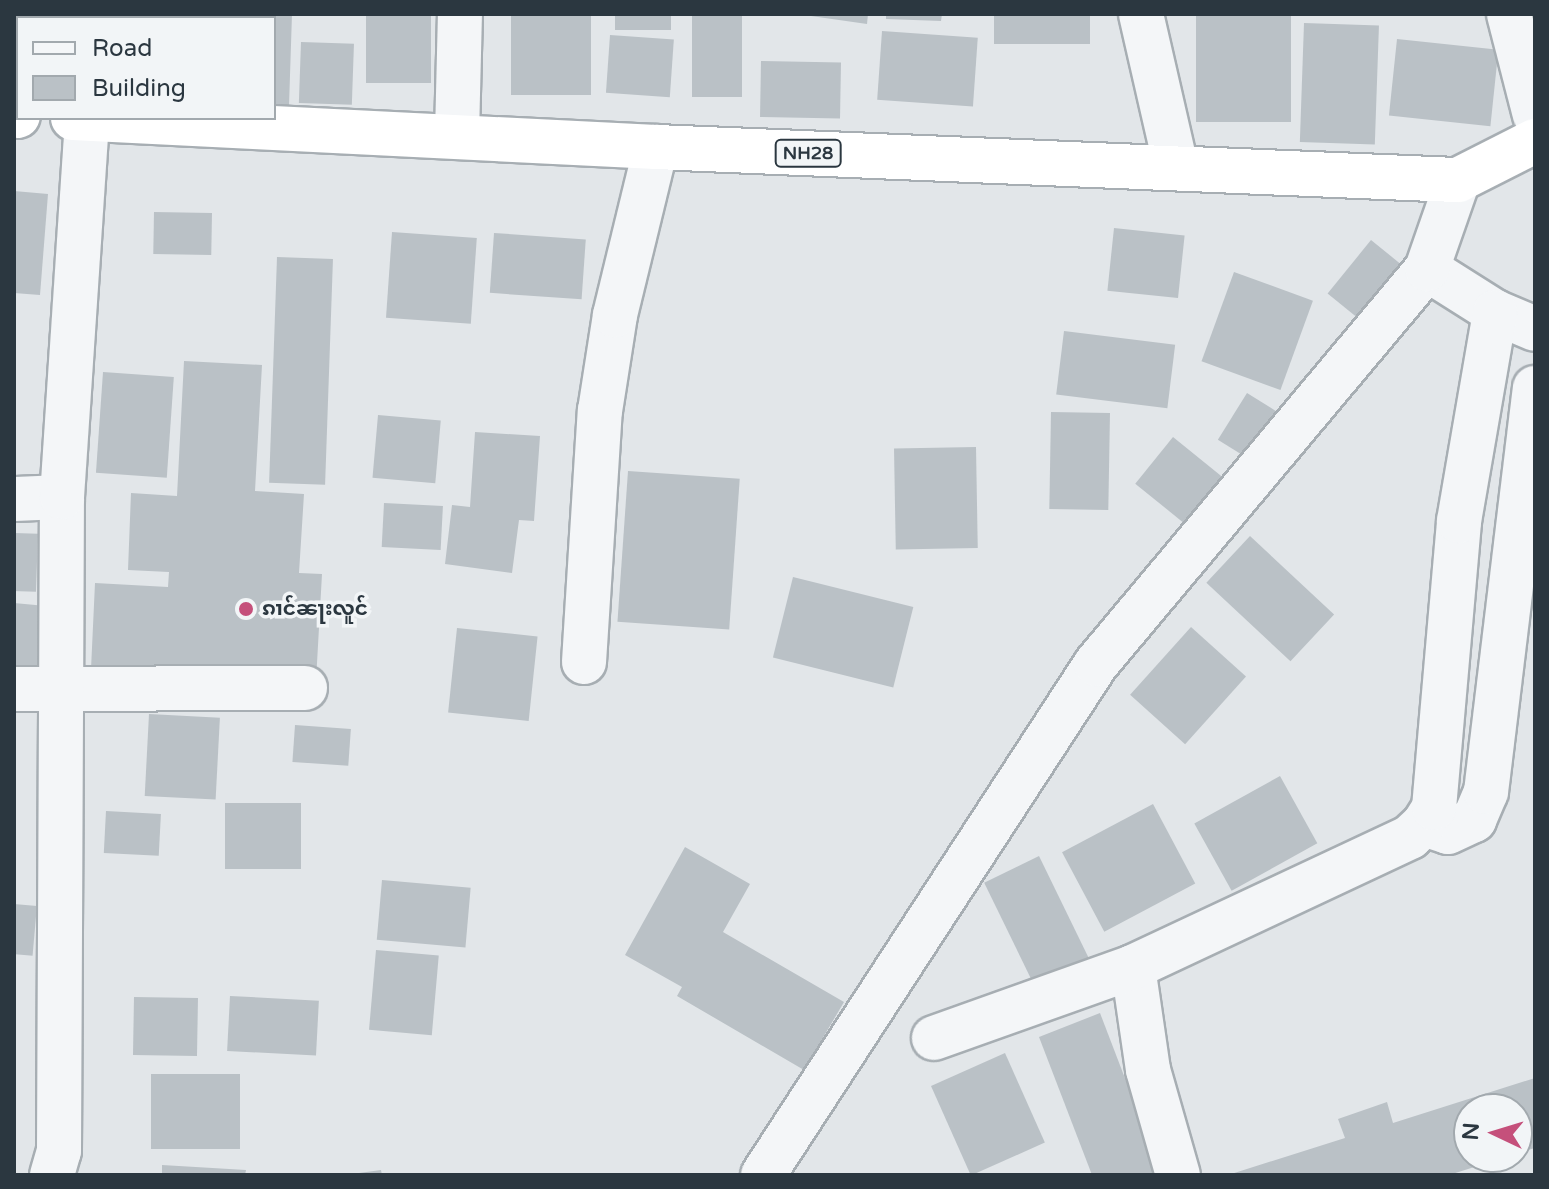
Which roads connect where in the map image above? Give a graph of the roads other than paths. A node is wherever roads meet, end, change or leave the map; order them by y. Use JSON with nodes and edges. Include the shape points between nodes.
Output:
{"nodes":[{"id":1,"x":460,"y":14,"type":"edge"},
{"id":2,"x":1141,"y":14,"type":"edge"},
{"id":3,"x":1509,"y":14,"type":"edge"},
{"id":4,"x":1535,"y":115,"type":"edge"},
{"id":5,"x":87,"y":120,"type":"edge"},
{"id":6,"x":110,"y":120,"type":"edge"},
{"id":7,"x":457,"y":135,"type":"junction"},
{"id":8,"x":1535,"y":141,"type":"edge"},
{"id":9,"x":656,"y":147,"type":"junction"},
{"id":10,"x":1176,"y":167,"type":"junction"},
{"id":11,"x":1458,"y":180,"type":"junction"},
{"id":12,"x":1427,"y":269,"type":"junction"},
{"id":13,"x":1495,"y":312,"type":"junction"},
{"id":14,"x":1535,"y":329,"type":"edge"},
{"id":15,"x":1535,"y":388,"type":"edge"},
{"id":16,"x":62,"y":497,"type":"junction"},
{"id":17,"x":14,"y":499,"type":"edge"},
{"id":18,"x":584,"y":662,"type":"dead end"},
{"id":19,"x":305,"y":688,"type":"dead end"},
{"id":20,"x":14,"y":689,"type":"edge"},
{"id":21,"x":59,"y":690,"type":"junction"},
{"id":22,"x":1424,"y":824,"type":"junction"},
{"id":23,"x":1133,"y":967,"type":"junction"},
{"id":24,"x":934,"y":1038,"type":"dead end"},
{"id":25,"x":52,"y":1175,"type":"edge"},
{"id":26,"x":763,"y":1175,"type":"edge"},
{"id":27,"x":1178,"y":1175,"type":"edge"}],
"edges":[{"from":1,"to":7,"type":"street"},
{"from":2,"to":10,"type":"street"},
{"from":3,"to":4,"type":"street"},
{"from":5,"to":16,"type":"street"},
{"from":6,"to":7,"type":"highway","number":"NH28"},
{"from":7,"to":9,"type":"highway","number":"NH28"},
{"from":8,"to":11,"type":"highway","number":"NH28"},
{"from":9,"to":10,"type":"highway","number":"NH28"},
{"from":9,"to":18,"type":"street","via":[[615,315],[600,411]]},
{"from":10,"to":11,"type":"highway","number":"NH28"},
{"from":11,"to":12,"type":"street"},
{"from":12,"to":13,"type":"street"},
{"from":12,"to":26,"type":"street","via":[[1096,664]]},
{"from":13,"to":14,"type":"street"},
{"from":13,"to":22,"type":"street","via":[[1459,521],[1434,808]]},
{"from":15,"to":22,"type":"street","via":[[1486,792],[1474,820],[1448,832]]},
{"from":16,"to":17,"type":"street"},
{"from":16,"to":21,"type":"street"},
{"from":19,"to":21,"type":"street"},
{"from":20,"to":21,"type":"street"},
{"from":21,"to":25,"type":"street","via":[[59,1151]]},
{"from":22,"to":23,"type":"street","via":[[1410,837]]},
{"from":23,"to":24,"type":"street"},
{"from":23,"to":27,"type":"street","via":[[1148,1070]]}]}
